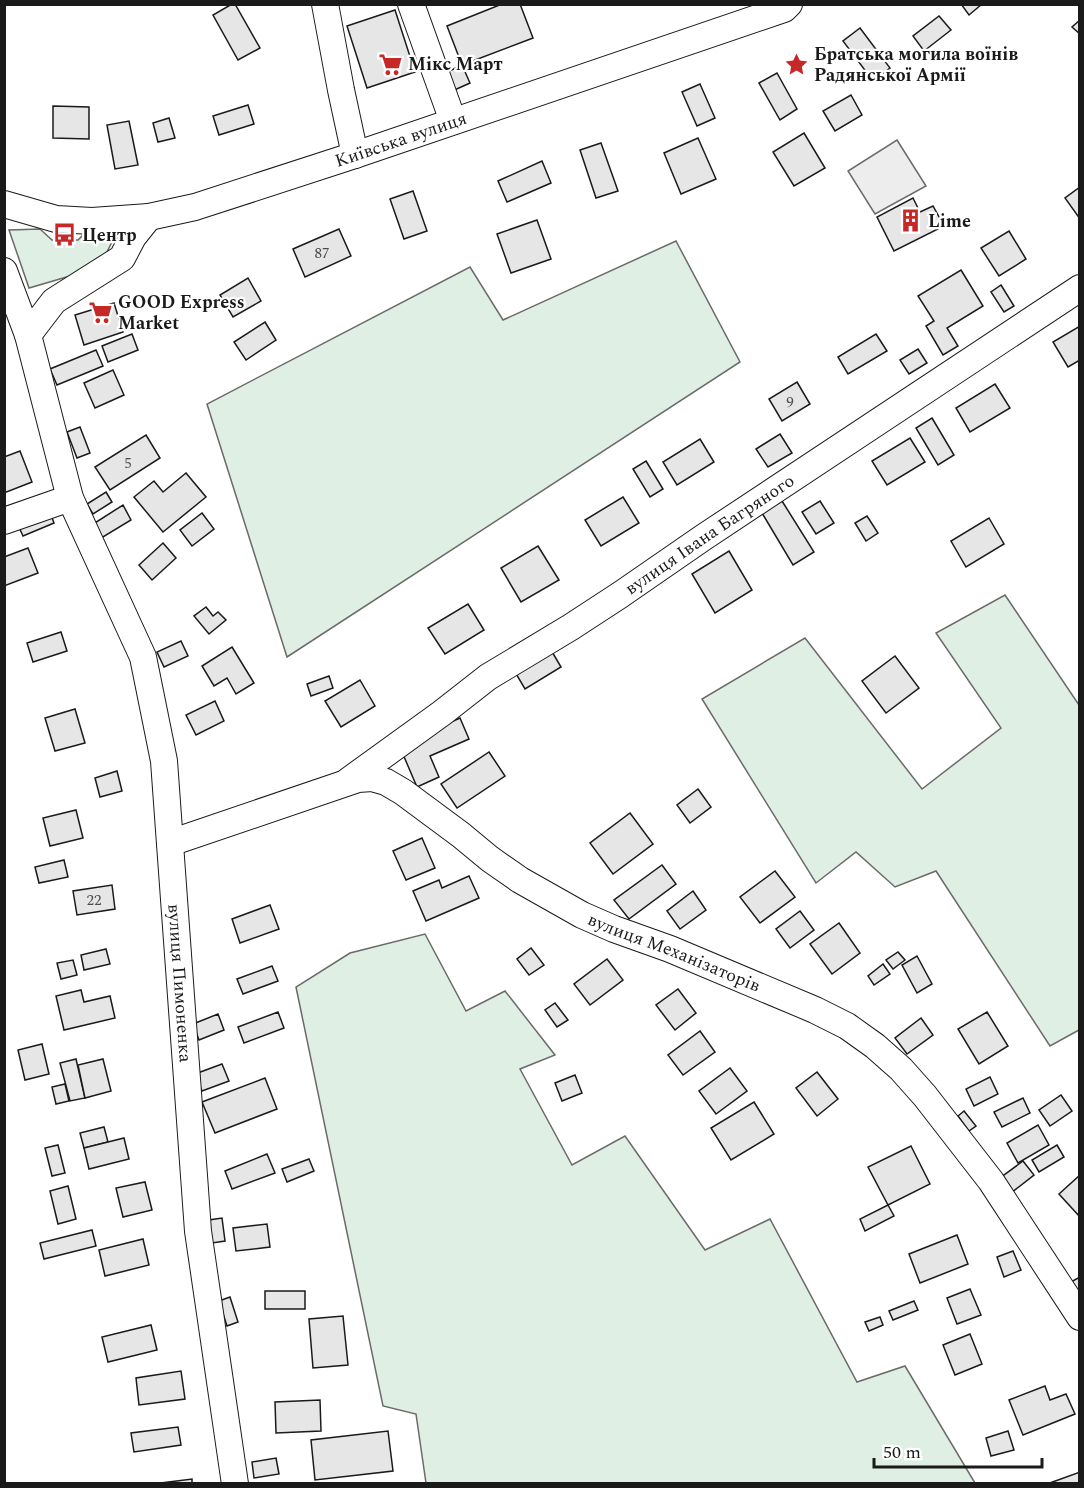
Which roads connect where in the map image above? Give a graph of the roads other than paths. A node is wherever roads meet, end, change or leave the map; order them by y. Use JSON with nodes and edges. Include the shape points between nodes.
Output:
{"nodes":[{"id":1,"x":325,"y":4,"type":"edge"},
{"id":2,"x":411,"y":4,"type":"edge"},
{"id":3,"x":789,"y":4,"type":"edge"},
{"id":4,"x":453,"y":121,"type":"junction"},
{"id":5,"x":355,"y":155,"type":"junction"},
{"id":6,"x":4,"y":204,"type":"edge"},
{"id":7,"x":149,"y":217,"type":"junction"},
{"id":8,"x":4,"y":271,"type":"edge"},
{"id":9,"x":1080,"y":288,"type":"edge"},
{"id":10,"x":28,"y":334,"type":"junction"},
{"id":11,"x":70,"y":498,"type":"junction"},
{"id":12,"x":4,"y":521,"type":"edge"},
{"id":13,"x":387,"y":753,"type":"junction"},
{"id":14,"x":342,"y":785,"type":"junction"},
{"id":15,"x":403,"y":792,"type":"junction"},
{"id":16,"x":170,"y":843,"type":"junction"},
{"id":17,"x":1080,"y":1317,"type":"edge"},
{"id":18,"x":235,"y":1484,"type":"edge"}],
"edges":[{"from":1,"to":5,"type":"street"},
{"from":2,"to":4,"type":"street"},
{"from":3,"to":4,"type":"street","name":"Київська вулиця","via":[[784,9]]},
{"from":4,"to":5,"type":"street","name":"Київська вулиця"},
{"from":5,"to":7,"type":"street","name":"Київська вулиця","via":[[195,207]]},
{"from":6,"to":7,"type":"street","name":"Київська вулиця","via":[[56,219]]},
{"from":7,"to":10,"type":"street","via":[[122,258],[54,301]]},
{"from":8,"to":10,"type":"street","name":"вулиця Пимоненка"},
{"from":9,"to":13,"type":"street","name":"вулиця Івана Багряного","via":[[620,595],[488,677]]},
{"from":10,"to":11,"type":"street","name":"вулиця Пимоненка"},
{"from":11,"to":12,"type":"street"},
{"from":11,"to":16,"type":"street","name":"вулиця Пимоненка","via":[[143,657],[164,761]]},
{"from":13,"to":14,"type":"street","name":"вулиця Івана Багряного"},
{"from":13,"to":15,"type":"street","via":[[383,771]]},
{"from":14,"to":15,"type":"street","name":"вулиця Механізаторів","via":[[372,778]]},
{"from":14,"to":16,"type":"street","name":"вулиця Механізаторів"},
{"from":15,"to":17,"type":"street","name":"вулиця Механізаторів","via":[[490,859],[550,898],[614,929],[815,1010],[875,1046],[925,1096],[991,1181]]},
{"from":16,"to":18,"type":"street","name":"вулиця Пимоненка","via":[[198,1231]]}]}
